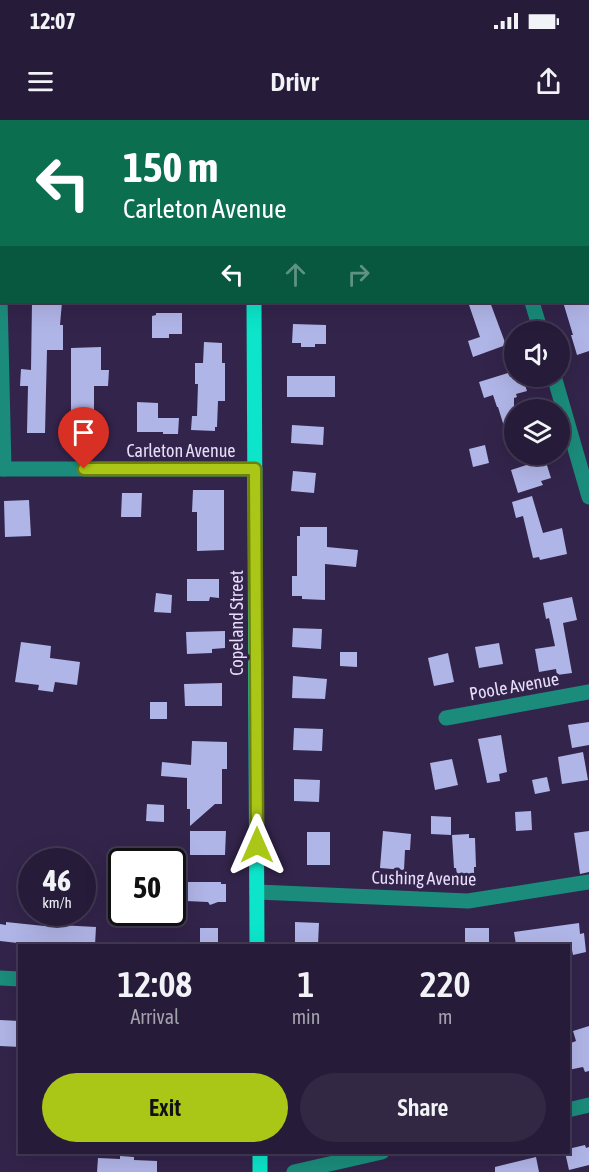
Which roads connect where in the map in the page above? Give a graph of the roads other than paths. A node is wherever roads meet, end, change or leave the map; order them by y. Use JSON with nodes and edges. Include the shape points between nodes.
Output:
{"nodes":[{"id":1,"x":0,"y":303,"type":"edge"},
{"id":2,"x":254,"y":303,"type":"edge"},
{"id":3,"x":532,"y":303,"type":"edge"},
{"id":4,"x":538,"y":321,"type":"edge"},
{"id":5,"x":557,"y":387,"type":"edge"},
{"id":6,"x":2,"y":469,"type":"edge"},
{"id":7,"x":255,"y":469,"type":"junction"},
{"id":8,"x":589,"y":497,"type":"edge"},
{"id":9,"x":589,"y":692,"type":"edge"},
{"id":10,"x":446,"y":718,"type":"dead end"},
{"id":11,"x":589,"y":882,"type":"edge"},
{"id":12,"x":257,"y":892,"type":"junction"},
{"id":13,"x":256,"y":944,"type":"edge"},
{"id":14,"x":0,"y":978,"type":"edge"},
{"id":15,"x":18,"y":979,"type":"edge"},
{"id":16,"x":589,"y":1105,"type":"edge"},
{"id":17,"x":570,"y":1110,"type":"edge"},
{"id":18,"x":260,"y":1154,"type":"edge"},
{"id":19,"x":373,"y":1154,"type":"edge"},
{"id":20,"x":260,"y":1172,"type":"edge"},
{"id":21,"x":294,"y":1172,"type":"edge"}],
"edges":[{"from":1,"to":6,"type":"street"},
{"from":2,"to":7,"type":"main road","name":"Copeland Street"},
{"from":3,"to":4,"type":"street"},
{"from":5,"to":8,"type":"street"},
{"from":6,"to":7,"type":"street","name":"Carleton Avenue"},
{"from":7,"to":12,"type":"main road","name":"Copeland Street"},
{"from":9,"to":10,"type":"street","name":"Poole Avenue"},
{"from":11,"to":12,"type":"street","name":"Cushing Avenue","via":[[468,901]]},
{"from":12,"to":13,"type":"main road","name":"Copeland Street"},
{"from":14,"to":15,"type":"street"},
{"from":16,"to":17,"type":"street"},
{"from":18,"to":20,"type":"main road"},
{"from":19,"to":21,"type":"street"}]}
